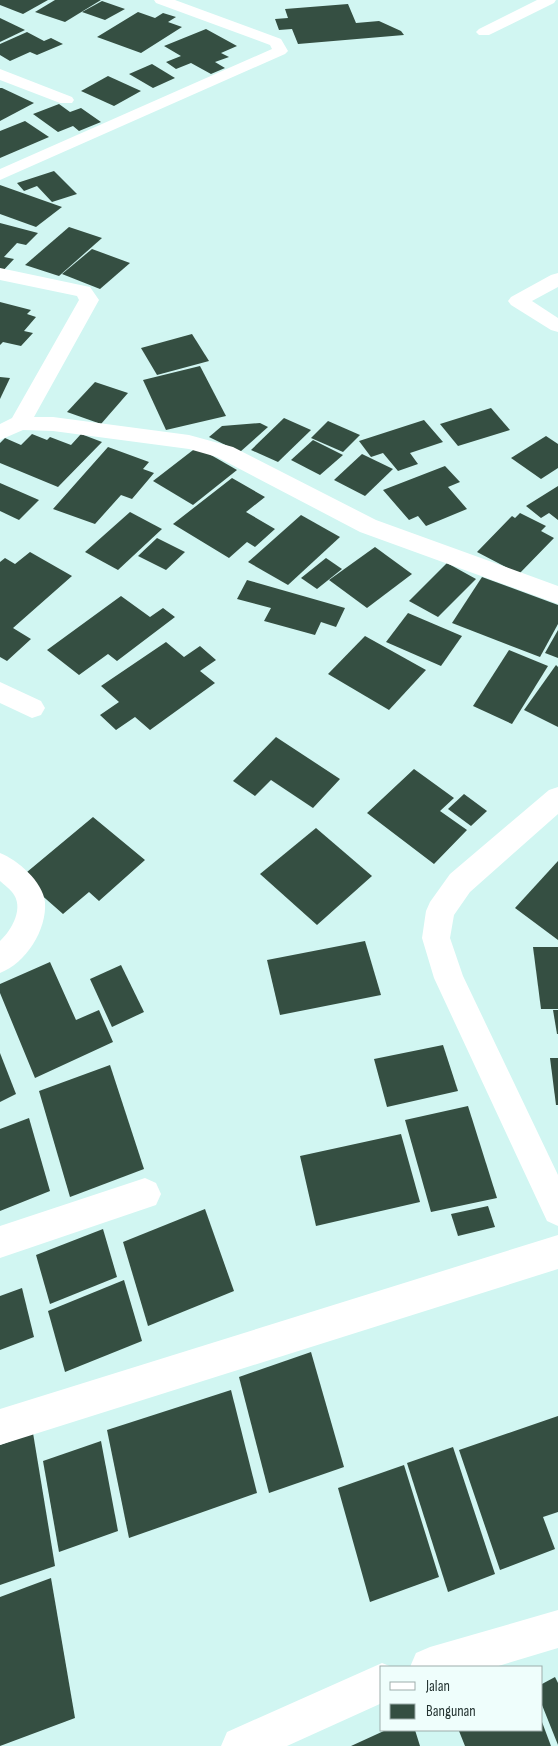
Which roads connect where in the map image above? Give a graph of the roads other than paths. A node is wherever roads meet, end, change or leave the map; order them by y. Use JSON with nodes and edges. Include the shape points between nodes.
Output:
{"nodes":[{"id":1,"x":161,"y":0,"type":"edge"},
{"id":2,"x":549,"y":0,"type":"edge"},
{"id":3,"x":484,"y":32,"type":"dead end"},
{"id":4,"x":0,"y":74,"type":"edge"},
{"id":5,"x":66,"y":100,"type":"dead end"},
{"id":6,"x":0,"y":175,"type":"edge"},
{"id":7,"x":0,"y":274,"type":"edge"},
{"id":8,"x":558,"y":279,"type":"edge"},
{"id":9,"x":558,"y":326,"type":"edge"},
{"id":10,"x":20,"y":423,"type":"junction"},
{"id":11,"x":0,"y":433,"type":"edge"},
{"id":12,"x":558,"y":594,"type":"edge"},
{"id":13,"x":0,"y":692,"type":"edge"},
{"id":14,"x":32,"y":708,"type":"dead end"},
{"id":15,"x":558,"y":798,"type":"edge"},
{"id":16,"x":0,"y":866,"type":"edge"},
{"id":17,"x":0,"y":960,"type":"edge"},
{"id":18,"x":145,"y":1194,"type":"dead end"},
{"id":19,"x":558,"y":1210,"type":"edge"},
{"id":20,"x":0,"y":1242,"type":"edge"},
{"id":21,"x":558,"y":1252,"type":"edge"},
{"id":22,"x":0,"y":1427,"type":"edge"},
{"id":23,"x":557,"y":1634,"type":"edge"},
{"id":24,"x":434,"y":1666,"type":"edge"},
{"id":25,"x":380,"y":1684,"type":"edge"},
{"id":26,"x":241,"y":1746,"type":"edge"}],
"edges":[{"from":1,"to":6,"type":"street","via":[[212,11],[276,42],[280,51]]},
{"from":2,"to":3,"type":"street"},
{"from":4,"to":5,"type":"street"},
{"from":7,"to":10,"type":"street","via":[[83,290],[90,300]]},
{"from":8,"to":9,"type":"street","via":[[518,301]]},
{"from":10,"to":11,"type":"street"},
{"from":10,"to":12,"type":"street","via":[[144,435],[217,449],[368,526]]},
{"from":13,"to":14,"type":"street"},
{"from":15,"to":19,"type":"street","via":[[460,882],[440,911],[436,938],[449,978]]},
{"from":16,"to":17,"type":"street","via":[[23,884],[31,900],[30,922],[19,942]]},
{"from":18,"to":20,"type":"street"},
{"from":21,"to":22,"type":"street"},
{"from":23,"to":24,"type":"street"},
{"from":25,"to":26,"type":"street"}]}
